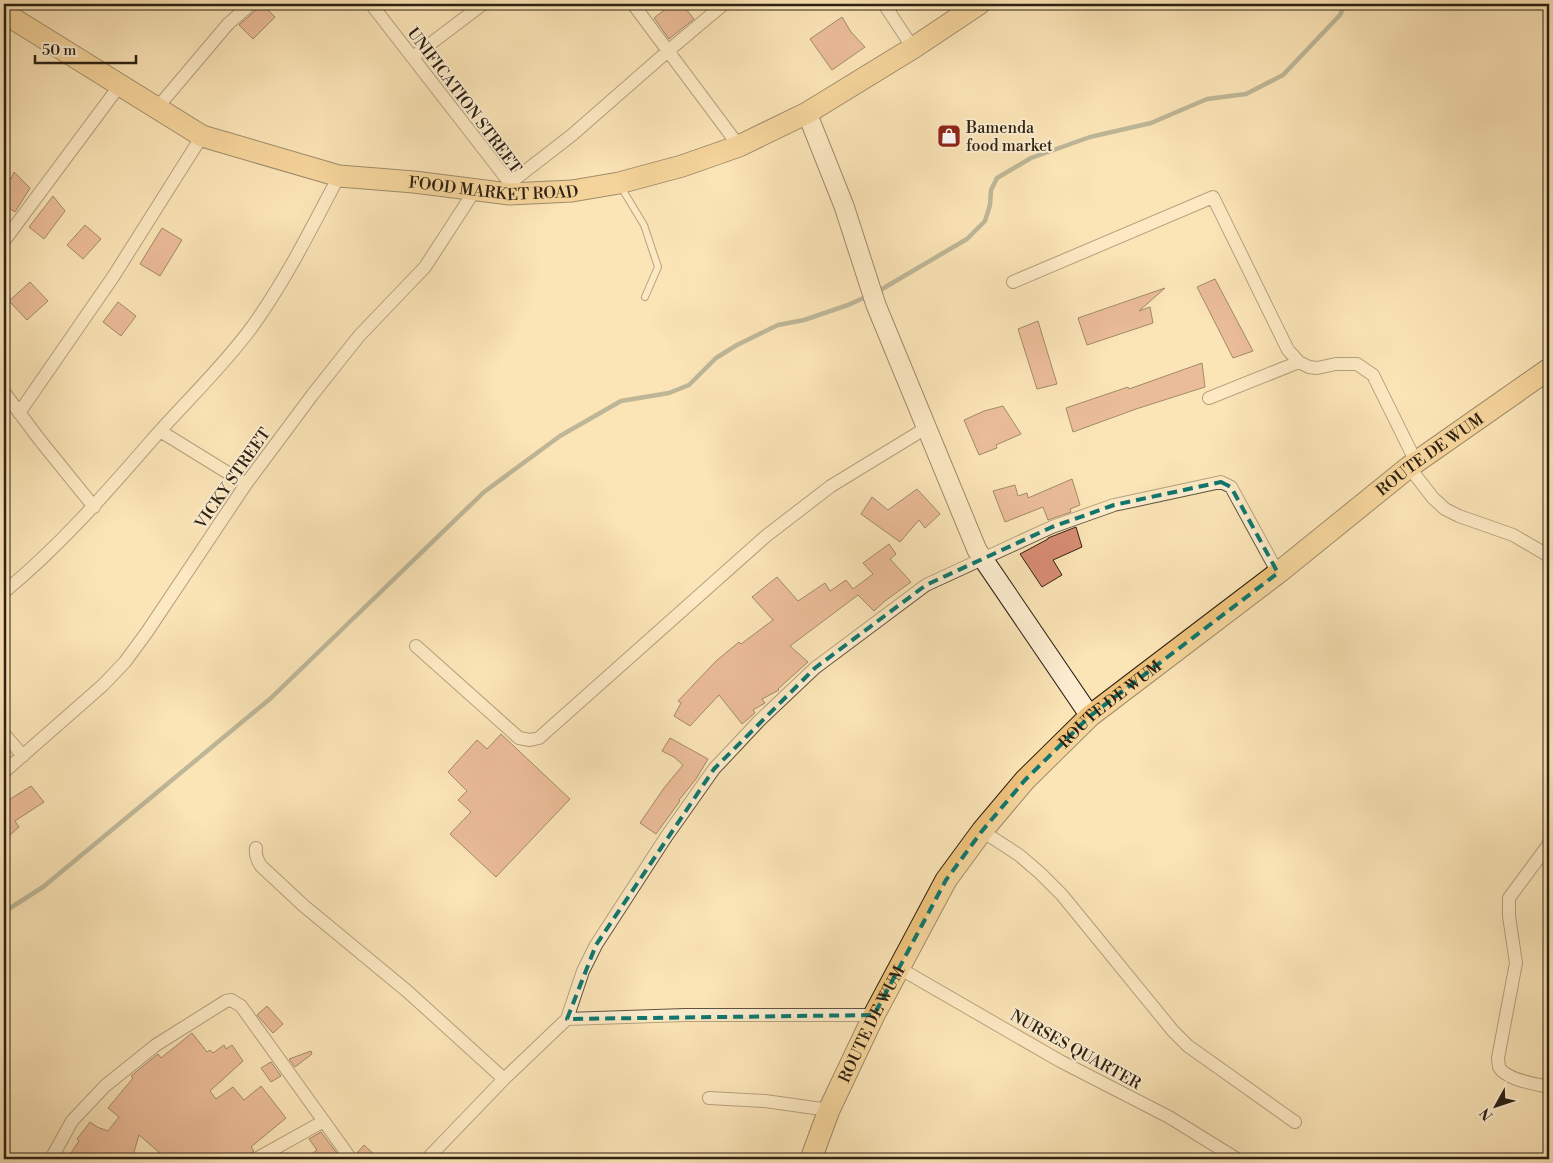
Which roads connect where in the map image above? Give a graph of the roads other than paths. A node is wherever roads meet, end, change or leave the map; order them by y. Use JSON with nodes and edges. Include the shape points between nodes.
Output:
{"nodes":[{"id":1,"x":251,"y":4,"type":"edge"},
{"id":2,"x":371,"y":4,"type":"edge"},
{"id":3,"x":483,"y":4,"type":"edge"},
{"id":4,"x":633,"y":4,"type":"edge"},
{"id":5,"x":724,"y":4,"type":"edge"},
{"id":6,"x":884,"y":4,"type":"edge"},
{"id":7,"x":979,"y":4,"type":"edge"},
{"id":8,"x":4,"y":14,"type":"edge"},
{"id":9,"x":913,"y":48,"type":"junction"},
{"id":10,"x":668,"y":51,"type":"junction"},
{"id":11,"x":413,"y":57,"type":"junction"},
{"id":12,"x":120,"y":85,"type":"junction"},
{"id":13,"x":157,"y":108,"type":"junction"},
{"id":14,"x":807,"y":113,"type":"junction"},
{"id":15,"x":202,"y":136,"type":"junction"},
{"id":16,"x":739,"y":146,"type":"junction"},
{"id":17,"x":339,"y":176,"type":"junction"},
{"id":18,"x":619,"y":183,"type":"junction"},
{"id":19,"x":510,"y":189,"type":"junction"},
{"id":20,"x":475,"y":190,"type":"junction"},
{"id":21,"x":4,"y":241,"type":"edge"},
{"id":22,"x":1014,"y":282,"type":"dead end"},
{"id":23,"x":645,"y":297,"type":"dead end"},
{"id":24,"x":1299,"y":362,"type":"junction"},
{"id":25,"x":1549,"y":369,"type":"edge"},
{"id":26,"x":4,"y":392,"type":"edge"},
{"id":27,"x":1209,"y":398,"type":"dead end"},
{"id":28,"x":19,"y":413,"type":"junction"},
{"id":29,"x":926,"y":428,"type":"junction"},
{"id":30,"x":160,"y":431,"type":"junction"},
{"id":31,"x":1413,"y":464,"type":"junction"},
{"id":32,"x":246,"y":484,"type":"junction"},
{"id":33,"x":94,"y":507,"type":"junction"},
{"id":34,"x":1549,"y":556,"type":"edge"},
{"id":35,"x":983,"y":559,"type":"junction"},
{"id":36,"x":1278,"y":573,"type":"junction"},
{"id":37,"x":4,"y":592,"type":"edge"},
{"id":38,"x":416,"y":646,"type":"dead end"},
{"id":39,"x":1090,"y":716,"type":"junction"},
{"id":40,"x":4,"y":734,"type":"edge"},
{"id":41,"x":23,"y":756,"type":"junction"},
{"id":42,"x":4,"y":772,"type":"edge"},
{"id":43,"x":982,"y":831,"type":"junction"},
{"id":44,"x":1549,"y":844,"type":"edge"},
{"id":45,"x":256,"y":848,"type":"dead end"},
{"id":46,"x":899,"y":968,"type":"junction"},
{"id":47,"x":874,"y":1015,"type":"junction"},
{"id":48,"x":567,"y":1019,"type":"junction"},
{"id":49,"x":504,"y":1079,"type":"junction"},
{"id":50,"x":1549,"y":1087,"type":"edge"},
{"id":51,"x":709,"y":1098,"type":"dead end"},
{"id":52,"x":829,"y":1110,"type":"junction"},
{"id":53,"x":324,"y":1121,"type":"junction"},
{"id":54,"x":1295,"y":1122,"type":"dead end"},
{"id":55,"x":51,"y":1159,"type":"edge"},
{"id":56,"x":256,"y":1159,"type":"edge"},
{"id":57,"x":351,"y":1159,"type":"edge"},
{"id":58,"x":427,"y":1159,"type":"edge"},
{"id":59,"x":811,"y":1159,"type":"edge"},
{"id":60,"x":1237,"y":1159,"type":"edge"}],
"edges":[{"from":1,"to":13,"type":"street","via":[[228,24]]},
{"from":2,"to":11,"type":"street","name":"UNIFICATION STREET"},
{"from":3,"to":11,"type":"street"},
{"from":4,"to":10,"type":"street"},
{"from":5,"to":10,"type":"street"},
{"from":6,"to":9,"type":"street"},
{"from":7,"to":9,"type":"highway","name":"FOOD MARKET ROAD"},
{"from":8,"to":12,"type":"highway","name":"FOOD MARKET ROAD"},
{"from":9,"to":14,"type":"highway","name":"FOOD MARKET ROAD"},
{"from":10,"to":16,"type":"street"},
{"from":10,"to":19,"type":"street"},
{"from":11,"to":19,"type":"street","name":"UNIFICATION STREET"},
{"from":12,"to":13,"type":"highway","name":"FOOD MARKET ROAD"},
{"from":12,"to":21,"type":"street"},
{"from":13,"to":15,"type":"highway","name":"FOOD MARKET ROAD"},
{"from":14,"to":16,"type":"highway","name":"FOOD MARKET ROAD"},
{"from":14,"to":29,"type":"main road","via":[[844,206],[876,305]]},
{"from":15,"to":17,"type":"highway","name":"FOOD MARKET ROAD"},
{"from":15,"to":28,"type":"street","via":[[114,277]]},
{"from":16,"to":18,"type":"highway","name":"FOOD MARKET ROAD"},
{"from":17,"to":20,"type":"highway","name":"FOOD MARKET ROAD"},
{"from":17,"to":30,"type":"street","via":[[302,246],[251,328],[220,367]]},
{"from":18,"to":19,"type":"highway","name":"FOOD MARKET ROAD","via":[[572,191]]},
{"from":18,"to":23,"type":"lane","via":[[644,225],[658,267]]},
{"from":19,"to":20,"type":"highway","name":"FOOD MARKET ROAD"},
{"from":20,"to":32,"type":"street","name":"VICKY STREET","via":[[425,266],[359,336]]},
{"from":22,"to":24,"type":"street","via":[[1213,197],[1288,350]]},
{"from":24,"to":27,"type":"street"},
{"from":24,"to":31,"type":"street","via":[[1317,368],[1357,364],[1373,375]]},
{"from":25,"to":31,"type":"highway","name":"ROUTE DE WUM"},
{"from":26,"to":28,"type":"street"},
{"from":28,"to":33,"type":"street"},
{"from":29,"to":35,"type":"main road"},
{"from":29,"to":38,"type":"street","via":[[831,486],[766,536],[539,738],[519,738]]},
{"from":30,"to":32,"type":"street"},
{"from":30,"to":33,"type":"street"},
{"from":31,"to":34,"type":"street","via":[[1433,498],[1445,509],[1513,535]]},
{"from":31,"to":36,"type":"highway","name":"ROUTE DE WUM"},
{"from":32,"to":41,"type":"street","name":"VICKY STREET","via":[[125,662],[103,686]]},
{"from":33,"to":37,"type":"street"},
{"from":35,"to":36,"type":"street","via":[[1052,527],[1114,505],[1221,482],[1231,487]]},
{"from":35,"to":39,"type":"main road"},
{"from":35,"to":48,"type":"street","via":[[926,585],[816,668],[714,768],[596,945],[583,971]]},
{"from":36,"to":39,"type":"highway","name":"ROUTE DE WUM"},
{"from":39,"to":43,"type":"highway","name":"ROUTE DE WUM","via":[[1024,780]]},
{"from":40,"to":41,"type":"street"},
{"from":41,"to":42,"type":"street","name":"VICKY STREET"},
{"from":43,"to":46,"type":"highway","name":"ROUTE DE WUM","via":[[946,880]]},
{"from":43,"to":54,"type":"street","via":[[1019,856],[1062,895],[1188,1046]]},
{"from":44,"to":50,"type":"street","via":[[1509,898],[1516,963],[1498,1058],[1505,1073]]},
{"from":45,"to":49,"type":"street","via":[[261,866],[296,900],[407,991]]},
{"from":46,"to":47,"type":"highway","name":"ROUTE DE WUM"},
{"from":46,"to":60,"type":"street","name":"NURSES QUARTER","via":[[1060,1061],[1168,1117]]},
{"from":47,"to":48,"type":"street"},
{"from":47,"to":52,"type":"highway","name":"ROUTE DE WUM"},
{"from":48,"to":49,"type":"street"},
{"from":49,"to":58,"type":"street"},
{"from":51,"to":52,"type":"street","via":[[765,1101]]},
{"from":52,"to":59,"type":"highway","name":"ROUTE DE WUM"},
{"from":53,"to":55,"type":"street","via":[[241,1006],[231,1000],[156,1045],[105,1086],[72,1121]]},
{"from":53,"to":56,"type":"street"},
{"from":53,"to":57,"type":"street"}]}
